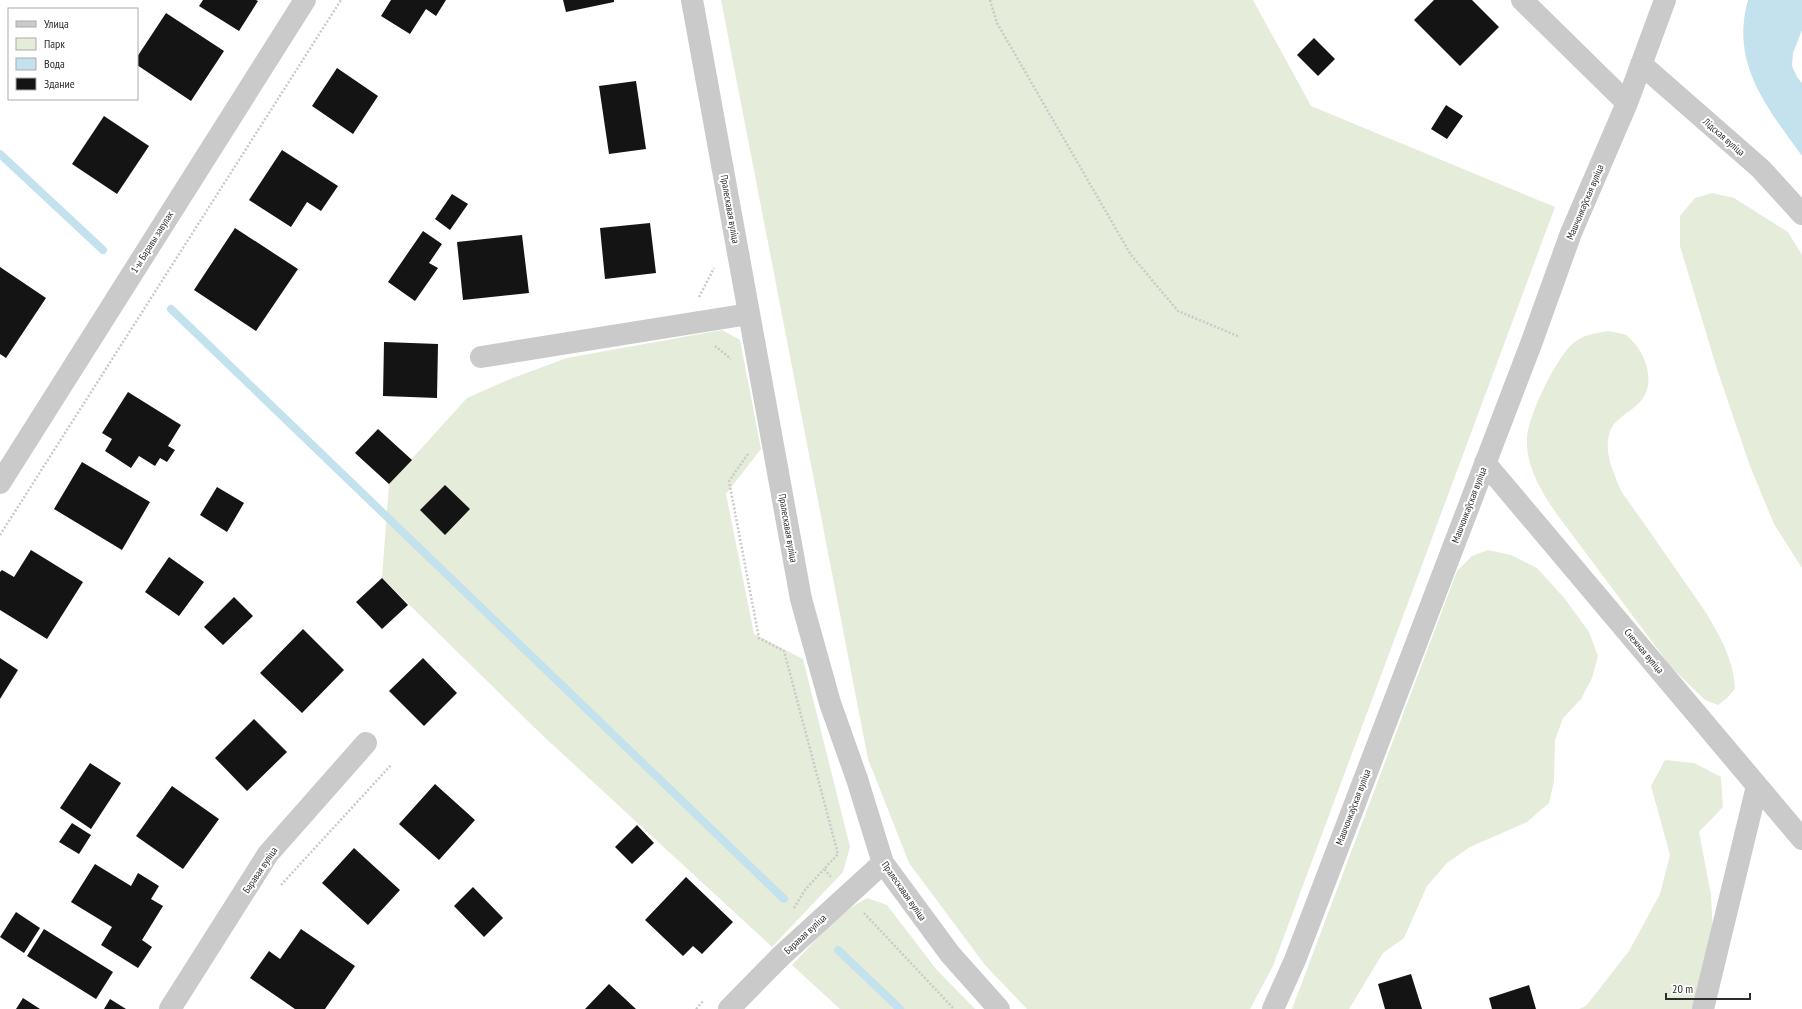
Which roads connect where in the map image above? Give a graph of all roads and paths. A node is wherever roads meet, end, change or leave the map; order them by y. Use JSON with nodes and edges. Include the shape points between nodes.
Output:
{"nodes":[{"id":1,"x":304,"y":0,"type":"edge"},
{"id":2,"x":341,"y":0,"type":"edge"},
{"id":3,"x":692,"y":0,"type":"edge"},
{"id":4,"x":990,"y":0,"type":"edge"},
{"id":5,"x":1522,"y":0,"type":"edge"},
{"id":6,"x":1665,"y":0,"type":"edge"},
{"id":7,"x":1641,"y":64,"type":"junction"},
{"id":8,"x":1627,"y":103,"type":"junction"},
{"id":9,"x":1802,"y":214,"type":"edge"},
{"id":10,"x":749,"y":314,"type":"junction"},
{"id":11,"x":1240,"y":337,"type":"dead end"},
{"id":12,"x":482,"y":357,"type":"dead end"},
{"id":13,"x":1485,"y":463,"type":"junction"},
{"id":14,"x":0,"y":483,"type":"edge"},
{"id":15,"x":0,"y":535,"type":"edge"},
{"id":16,"x":366,"y":743,"type":"dead end"},
{"id":17,"x":391,"y":765,"type":"dead end"},
{"id":18,"x":1757,"y":786,"type":"junction"},
{"id":19,"x":1802,"y":839,"type":"edge"},
{"id":20,"x":883,"y":863,"type":"junction"},
{"id":21,"x":277,"y":889,"type":"dead end"},
{"id":22,"x":170,"y":1009,"type":"edge"},
{"id":23,"x":729,"y":1009,"type":"edge"},
{"id":24,"x":999,"y":1009,"type":"edge"},
{"id":25,"x":1273,"y":1009,"type":"edge"},
{"id":26,"x":1703,"y":1009,"type":"edge"}],
"edges":[{"from":1,"to":14,"type":"street","name":"1-ы Баравы завулак"},
{"from":2,"to":15,"type":"path"},
{"from":3,"to":10,"type":"street","name":"Пралескавая вуліца"},
{"from":4,"to":11,"type":"path","via":[[997,23],[1131,255],[1178,311]]},
{"from":5,"to":8,"type":"street"},
{"from":6,"to":7,"type":"street","name":"Машчонкаўская вуліца"},
{"from":7,"to":8,"type":"street","name":"Машчонкаўская вуліца"},
{"from":7,"to":9,"type":"street","name":"Лідская вуліца","via":[[1761,169]]},
{"from":8,"to":13,"type":"street","name":"Машчонкаўская вуліца","via":[[1570,233]]},
{"from":10,"to":12,"type":"street"},
{"from":10,"to":20,"type":"street","name":"Пралескавая вуліца","via":[[801,599],[830,703],[857,778]]},
{"from":13,"to":18,"type":"street","name":"Снежная вуліца"},
{"from":13,"to":25,"type":"street","name":"Машчонкаўская вуліца","via":[[1298,953]]},
{"from":16,"to":22,"type":"street","name":"Баравая вуліца","via":[[268,854]]},
{"from":17,"to":21,"type":"path"},
{"from":18,"to":19,"type":"street","name":"Снежная вуліца"},
{"from":18,"to":26,"type":"street"},
{"from":20,"to":23,"type":"street","name":"Баравая вуліца","via":[[781,956]]},
{"from":20,"to":24,"type":"street","name":"Пралескавая вуліца","via":[[950,954]]}]}
